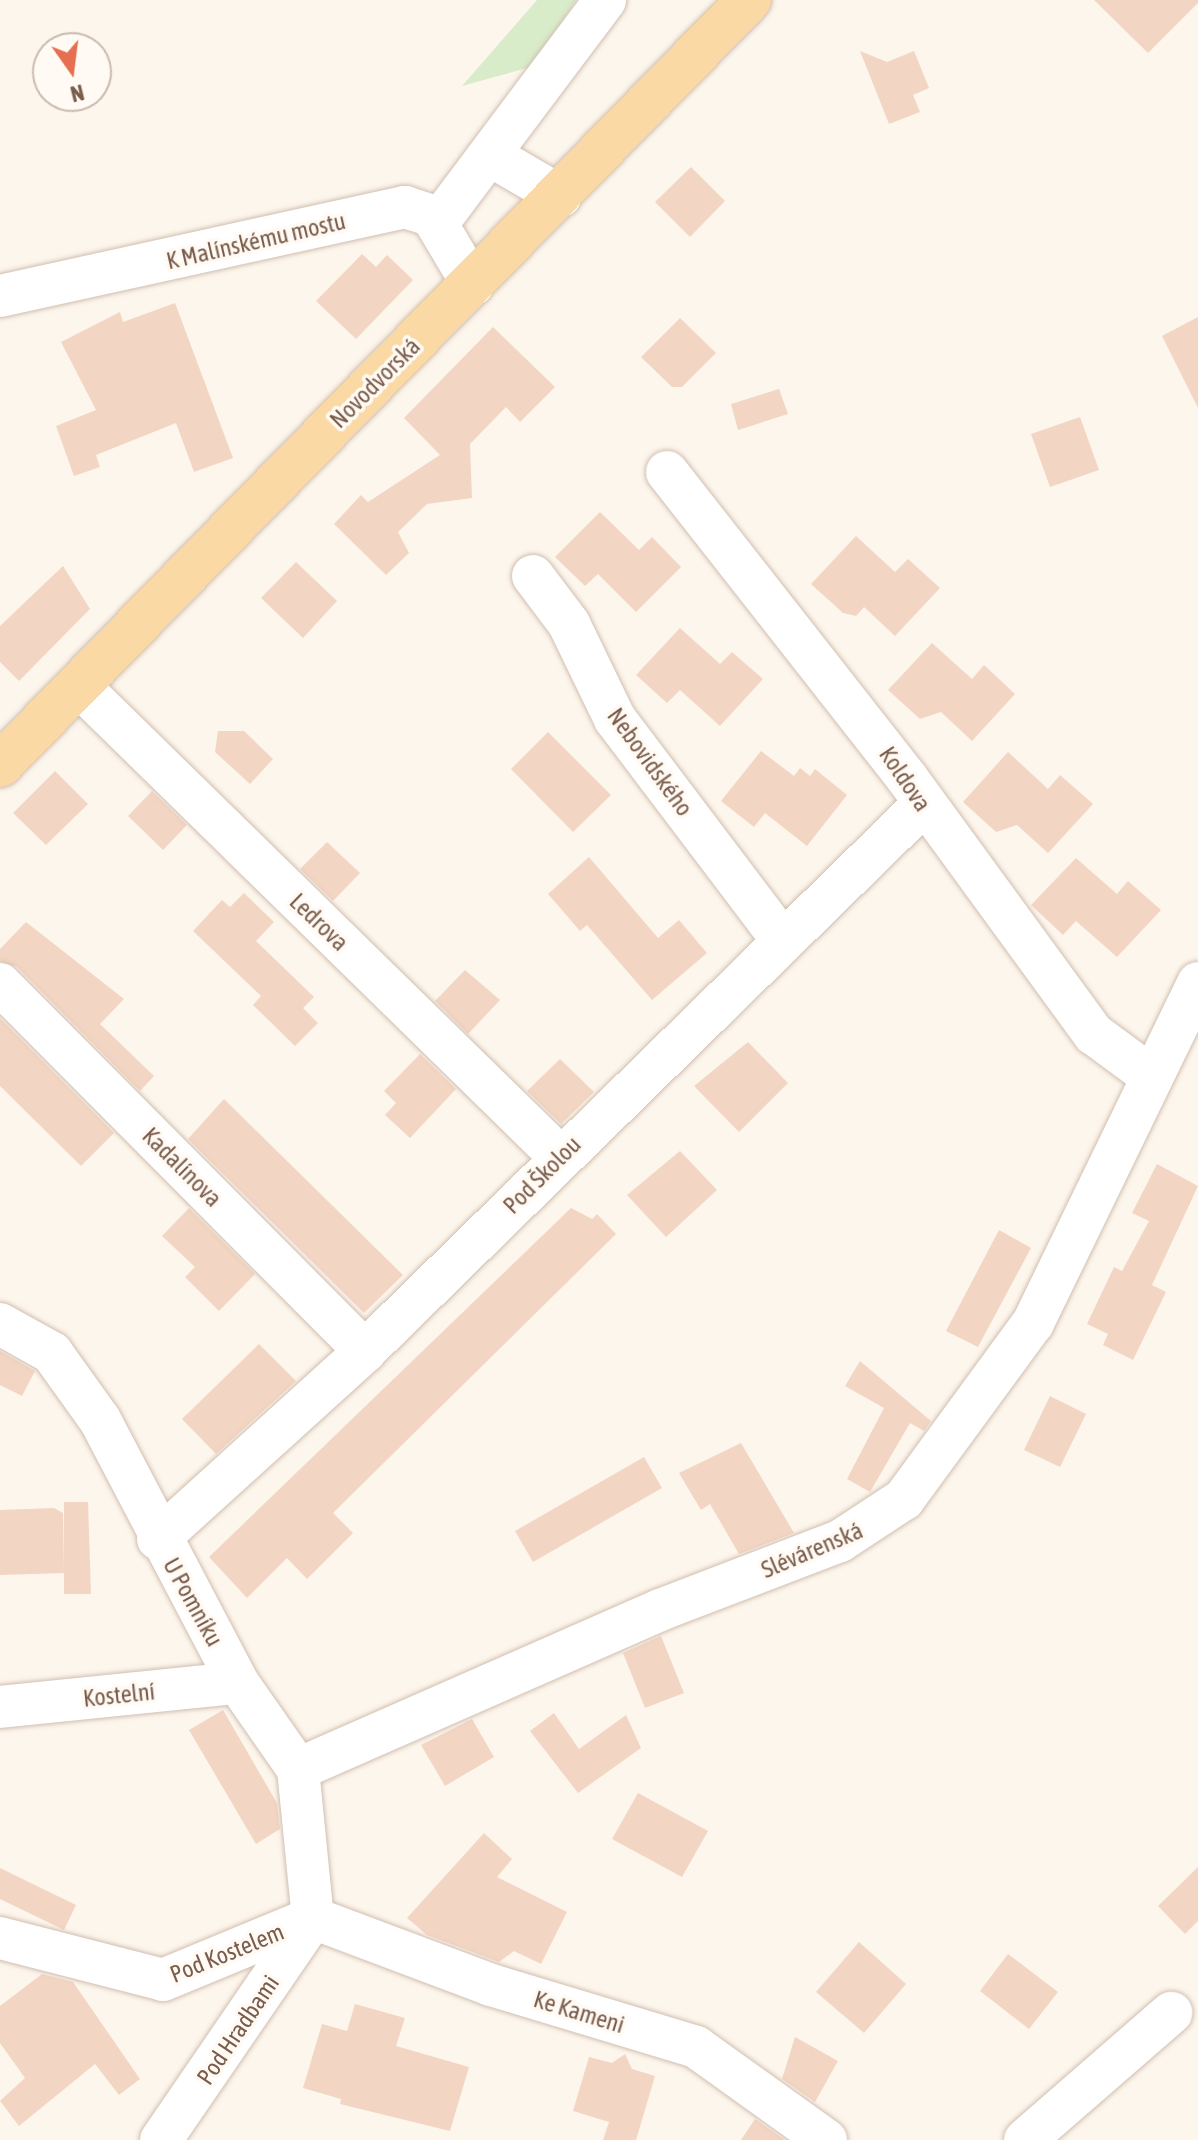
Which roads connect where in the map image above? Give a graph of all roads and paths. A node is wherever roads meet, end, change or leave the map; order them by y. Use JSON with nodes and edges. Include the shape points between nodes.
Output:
{"nodes":[{"id":1,"x":605,"y":0,"type":"edge"},
{"id":2,"x":749,"y":0,"type":"edge"},
{"id":3,"x":493,"y":157,"type":"junction"},
{"id":4,"x":560,"y":196,"type":"junction"},
{"id":5,"x":437,"y":224,"type":"junction"},
{"id":6,"x":473,"y":285,"type":"junction"},
{"id":7,"x":0,"y":296,"type":"edge"},
{"id":8,"x":667,"y":472,"type":"dead end"},
{"id":9,"x":533,"y":576,"type":"dead end"},
{"id":10,"x":79,"y":686,"type":"junction"},
{"id":11,"x":0,"y":765,"type":"edge"},
{"id":12,"x":922,"y":806,"type":"junction"},
{"id":13,"x":782,"y":940,"type":"junction"},
{"id":14,"x":1198,"y":983,"type":"edge"},
{"id":15,"x":0,"y":984,"type":"edge"},
{"id":16,"x":1151,"y":1076,"type":"junction"},
{"id":17,"x":560,"y":1157,"type":"junction"},
{"id":18,"x":0,"y":1324,"type":"edge"},
{"id":19,"x":365,"y":1351,"type":"junction"},
{"id":20,"x":158,"y":1539,"type":"junction"},
{"id":21,"x":238,"y":1683,"type":"junction"},
{"id":22,"x":0,"y":1707,"type":"edge"},
{"id":23,"x":298,"y":1769,"type":"junction"},
{"id":24,"x":313,"y":1918,"type":"junction"},
{"id":25,"x":0,"y":1938,"type":"edge"},
{"id":26,"x":1171,"y":2013,"type":"dead end"},
{"id":27,"x":161,"y":2140,"type":"edge"},
{"id":28,"x":826,"y":2140,"type":"edge"},
{"id":29,"x":1025,"y":2140,"type":"edge"}],
"edges":[{"from":1,"to":3,"type":"street"},
{"from":2,"to":4,"type":"main road","name":"Novodvorská"},
{"from":3,"to":4,"type":"street"},
{"from":3,"to":5,"type":"street"},
{"from":4,"to":6,"type":"main road","name":"Novodvorská"},
{"from":5,"to":6,"type":"street"},
{"from":5,"to":7,"type":"street","name":"K Malínskému mostu","via":[[421,209],[405,207]]},
{"from":6,"to":10,"type":"main road","name":"Novodvorská"},
{"from":8,"to":12,"type":"street","name":"Koldova"},
{"from":9,"to":13,"type":"street","name":"Nebovidského","via":[[569,624],[615,719]]},
{"from":10,"to":11,"type":"main road","name":"Novodvorská"},
{"from":10,"to":17,"type":"street","name":"Ledrova"},
{"from":12,"to":13,"type":"street","name":"Pod Školou"},
{"from":12,"to":16,"type":"street","name":"Koldova","via":[[1094,1034]]},
{"from":13,"to":17,"type":"street","name":"Pod Školou"},
{"from":14,"to":16,"type":"street","name":"Slévárenská"},
{"from":15,"to":19,"type":"street","name":"Kadalínova"},
{"from":16,"to":23,"type":"street","name":"Slévárenská","via":[[1033,1323],[953,1438],[873,1524]]},
{"from":17,"to":19,"type":"street","name":"Pod Školou"},
{"from":18,"to":20,"type":"street","name":"U Pomníku","via":[[52,1353],[100,1420]]},
{"from":19,"to":20,"type":"street","name":"Pod Školou"},
{"from":20,"to":21,"type":"street","name":"U Pomníku"},
{"from":21,"to":22,"type":"street","name":"Kostelní"},
{"from":21,"to":23,"type":"street","name":"U Pomníku"},
{"from":23,"to":24,"type":"street","name":"U Pomníku"},
{"from":24,"to":25,"type":"street","name":"Pod Kostelem","via":[[163,1980]]},
{"from":24,"to":27,"type":"street","name":"Pod Hradbami"},
{"from":24,"to":28,"type":"street","name":"Ke Kameni","via":[[491,1985],[696,2047]]},
{"from":26,"to":29,"type":"street"}]}
